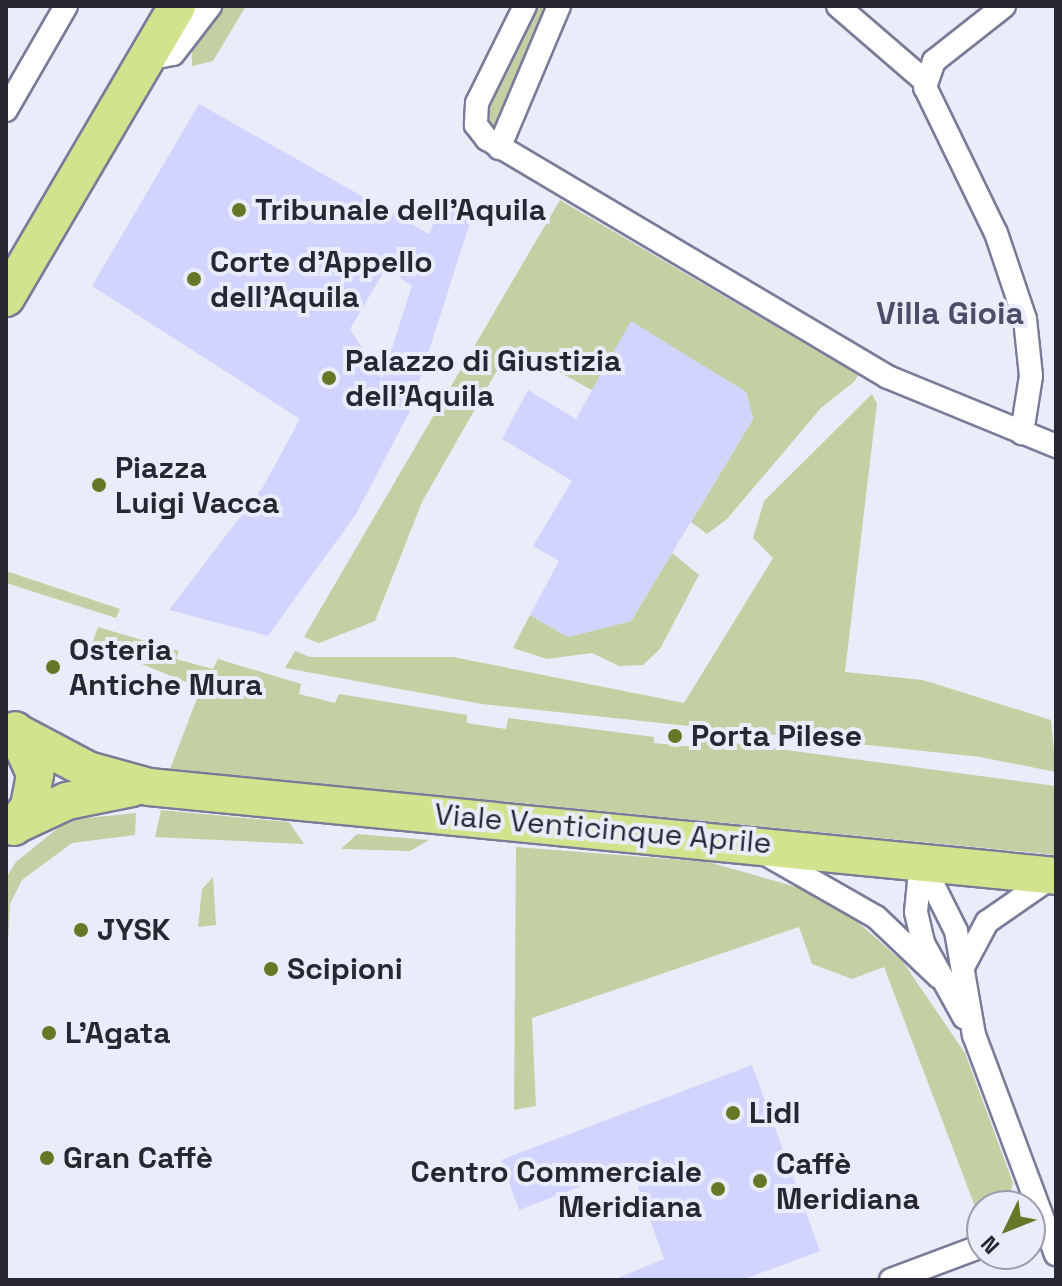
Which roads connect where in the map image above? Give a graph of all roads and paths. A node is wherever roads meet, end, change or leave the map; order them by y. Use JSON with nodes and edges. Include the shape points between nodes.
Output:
{"nodes":[{"id":1,"x":66,"y":6,"type":"edge"},
{"id":2,"x":177,"y":6,"type":"edge"},
{"id":3,"x":210,"y":6,"type":"edge"},
{"id":4,"x":525,"y":6,"type":"edge"},
{"id":5,"x":559,"y":6,"type":"edge"},
{"id":6,"x":838,"y":6,"type":"edge"},
{"id":7,"x":1004,"y":6,"type":"edge"},
{"id":8,"x":147,"y":59,"type":"junction"},
{"id":9,"x":925,"y":81,"type":"junction"},
{"id":10,"x":6,"y":110,"type":"edge"},
{"id":11,"x":499,"y":148,"type":"junction"},
{"id":12,"x":6,"y":298,"type":"edge"},
{"id":13,"x":1022,"y":433,"type":"junction"},
{"id":14,"x":1056,"y":446,"type":"edge"},
{"id":15,"x":12,"y":728,"type":"edge"},
{"id":16,"x":149,"y":787,"type":"junction"},
{"id":17,"x":9,"y":831,"type":"edge"},
{"id":18,"x":738,"y":841,"type":"junction"},
{"id":19,"x":921,"y":861,"type":"junction"},
{"id":20,"x":1056,"y":876,"type":"edge"},
{"id":21,"x":964,"y":974,"type":"junction"},
{"id":22,"x":939,"y":977,"type":"junction"},
{"id":23,"x":974,"y":1035,"type":"junction"},
{"id":24,"x":1025,"y":1190,"type":"edge"},
{"id":25,"x":966,"y":1252,"type":"edge"},
{"id":26,"x":891,"y":1280,"type":"edge"}],
"edges":[{"from":1,"to":10,"type":"street"},
{"from":2,"to":8,"type":"main road"},
{"from":3,"to":8,"type":"street","via":[[173,54]]},
{"from":4,"to":11,"type":"street","via":[[474,116],[481,133]]},
{"from":5,"to":11,"type":"street"},
{"from":6,"to":9,"type":"street"},
{"from":7,"to":9,"type":"street","via":[[934,61]]},
{"from":8,"to":12,"type":"main road"},
{"from":9,"to":13,"type":"street","via":[[928,105],[1005,254],[1025,319],[1031,376]]},
{"from":11,"to":13,"type":"street","via":[[888,377]]},
{"from":13,"to":14,"type":"street"},
{"from":15,"to":16,"type":"main road","name":"Viale Venticinque Aprile","via":[[73,764]]},
{"from":15,"to":17,"type":"main road","via":[[34,763],[35,785]]},
{"from":16,"to":17,"type":"main road","name":"Viale Venticinque Aprile","via":[[67,801]]},
{"from":16,"to":18,"type":"main road","name":"Viale Venticinque Aprile"},
{"from":18,"to":19,"type":"main road","name":"Viale Venticinque Aprile"},
{"from":18,"to":22,"type":"street","via":[[857,904]]},
{"from":19,"to":20,"type":"main road","name":"Viale Venticinque Aprile"},
{"from":19,"to":21,"type":"street","via":[[951,918]]},
{"from":19,"to":22,"type":"street","via":[[917,918]]},
{"from":20,"to":21,"type":"street","via":[[1024,892],[987,922],[970,947]]},
{"from":21,"to":23,"type":"street"},
{"from":22,"to":23,"type":"street"},
{"from":23,"to":24,"type":"street"},
{"from":25,"to":26,"type":"street"}]}
